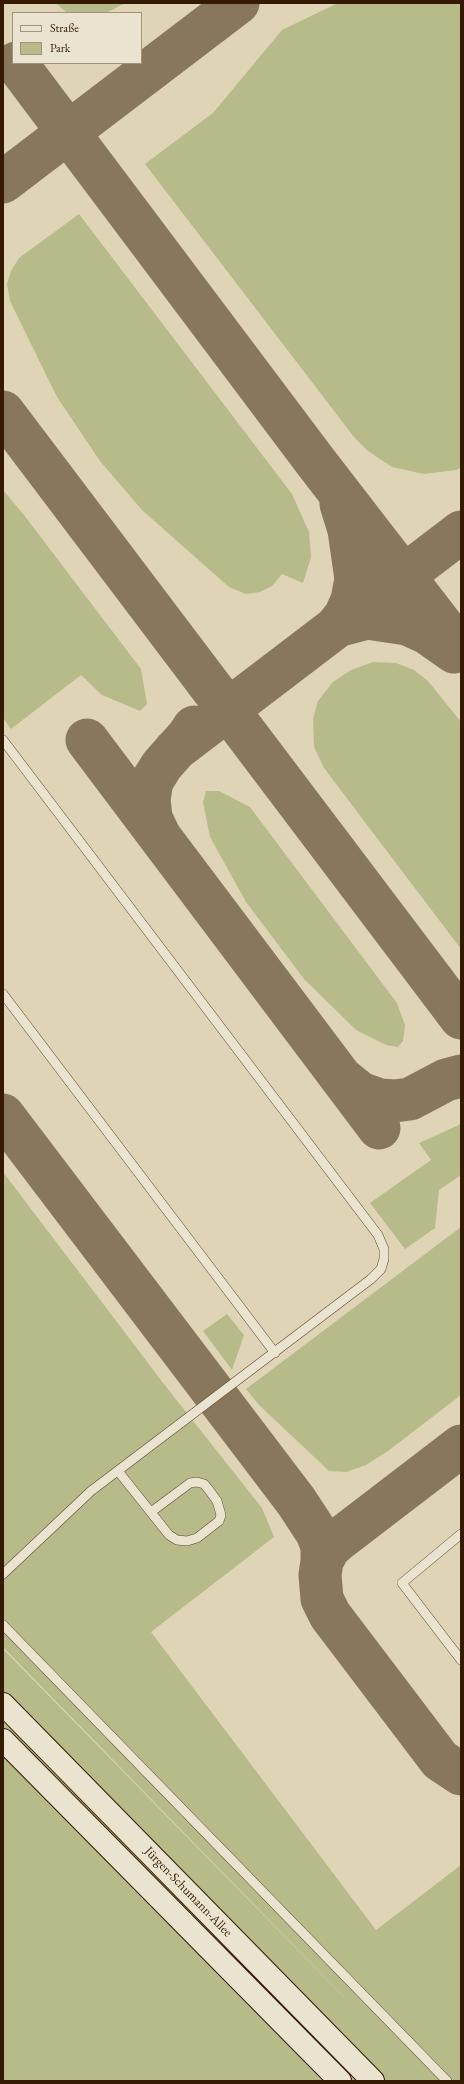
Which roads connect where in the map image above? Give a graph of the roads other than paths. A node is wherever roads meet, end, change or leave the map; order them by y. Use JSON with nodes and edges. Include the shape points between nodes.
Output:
{"nodes":[{"id":1,"x":3,"y":740,"type":"edge"},
{"id":2,"x":3,"y":994,"type":"edge"},
{"id":3,"x":275,"y":1353,"type":"junction"},
{"id":4,"x":118,"y":1471,"type":"junction"},
{"id":5,"x":151,"y":1512,"type":"junction"},
{"id":6,"x":461,"y":1534,"type":"edge"},
{"id":7,"x":3,"y":1574,"type":"edge"},
{"id":8,"x":3,"y":1625,"type":"edge"},
{"id":9,"x":461,"y":1660,"type":"edge"},
{"id":10,"x":3,"y":1704,"type":"edge"},
{"id":11,"x":3,"y":1740,"type":"edge"},
{"id":12,"x":340,"y":2081,"type":"edge"},
{"id":13,"x":373,"y":2081,"type":"edge"},
{"id":14,"x":447,"y":2081,"type":"edge"}],
"edges":[{"from":1,"to":3,"type":"lane","via":[[378,1235],[384,1249],[381,1269]]},
{"from":2,"to":3,"type":"lane"},
{"from":3,"to":4,"type":"lane"},
{"from":4,"to":5,"type":"lane"},
{"from":4,"to":7,"type":"lane","via":[[81,1500]]},
{"from":5,"to":5,"type":"lane","via":[[169,1535],[177,1540],[188,1541],[197,1538],[218,1521],[221,1515],[218,1501],[204,1484],[197,1482],[190,1483]]},
{"from":6,"to":9,"type":"lane","via":[[402,1583]]},
{"from":8,"to":14,"type":"lane"},
{"from":10,"to":13,"type":"street","name":"Jürgen-Schumann-Allee"},
{"from":11,"to":12,"type":"street","name":"Jürgen-Schumann-Allee"}]}
